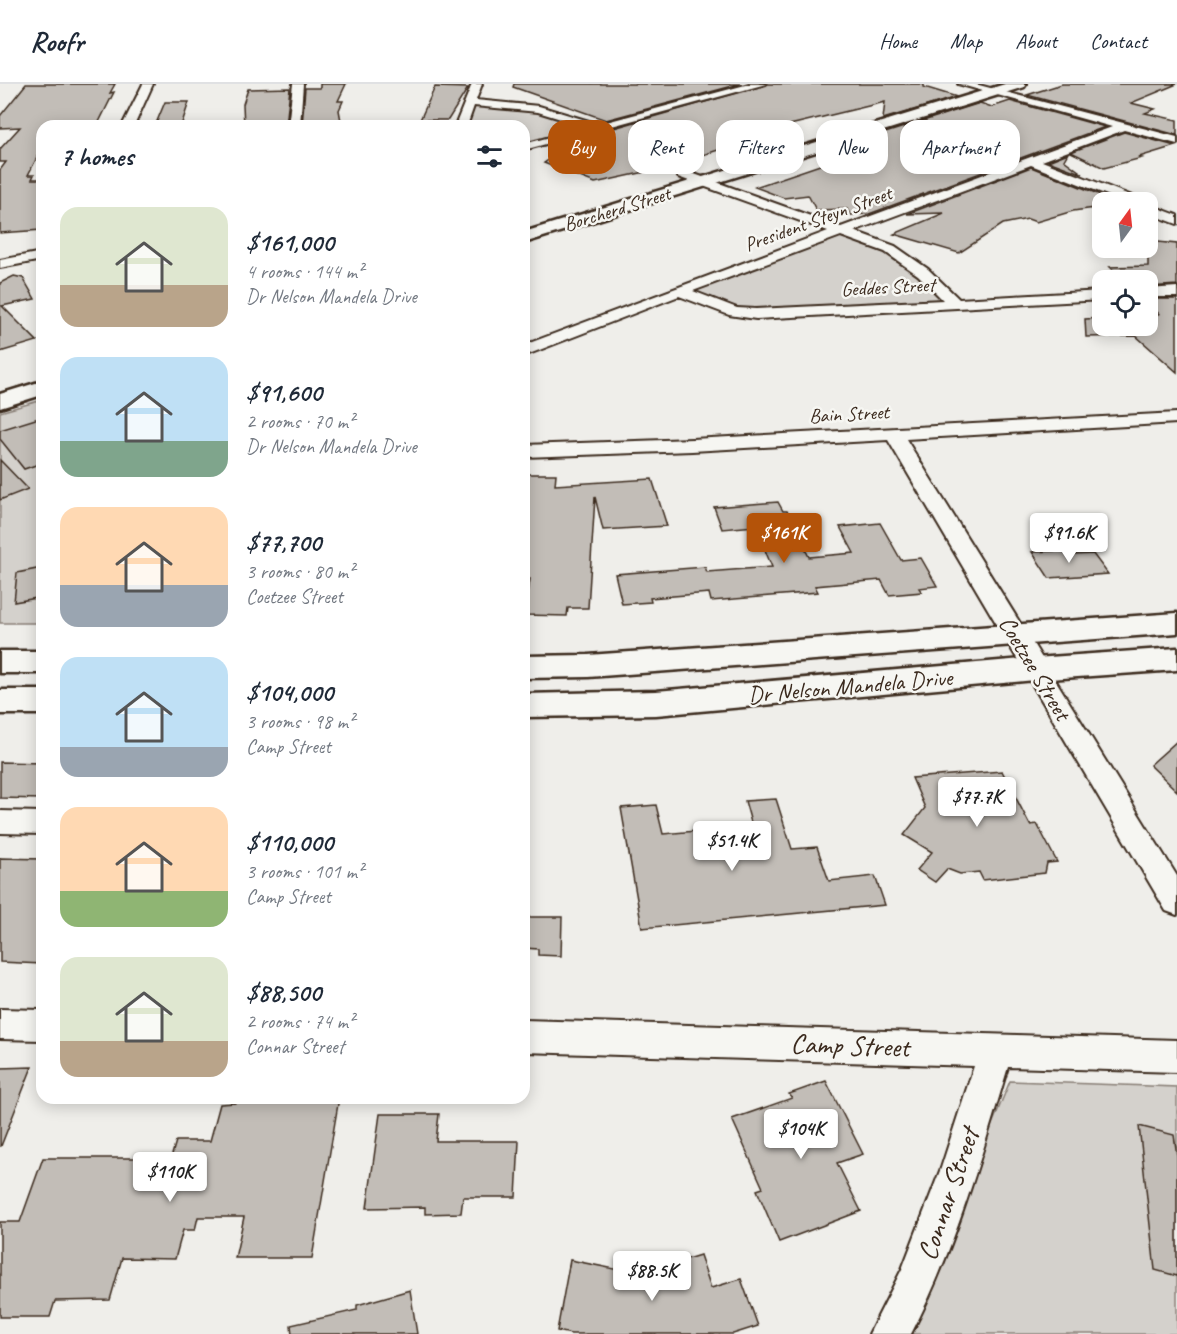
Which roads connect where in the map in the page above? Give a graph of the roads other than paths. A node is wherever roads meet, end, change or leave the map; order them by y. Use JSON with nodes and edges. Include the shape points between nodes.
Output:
{"nodes":[{"id":1,"x":148,"y":84,"type":"edge"},
{"id":2,"x":298,"y":84,"type":"edge"},
{"id":3,"x":477,"y":84,"type":"edge"},
{"id":4,"x":761,"y":84,"type":"edge"},
{"id":5,"x":1019,"y":84,"type":"edge"},
{"id":6,"x":978,"y":86,"type":"edge"},
{"id":7,"x":697,"y":89,"type":"dead end"},
{"id":8,"x":715,"y":96,"type":"junction"},
{"id":9,"x":470,"y":103,"type":"junction"},
{"id":10,"x":131,"y":120,"type":"edge"},
{"id":11,"x":295,"y":120,"type":"edge"},
{"id":12,"x":463,"y":120,"type":"edge"},
{"id":13,"x":576,"y":120,"type":"edge"},
{"id":14,"x":616,"y":123,"type":"edge"},
{"id":15,"x":1126,"y":126,"type":"junction"},
{"id":16,"x":548,"y":141,"type":"edge"},
{"id":17,"x":1177,"y":141,"type":"edge"},
{"id":18,"x":530,"y":145,"type":"edge"},
{"id":19,"x":1032,"y":161,"type":"junction"},
{"id":20,"x":704,"y":167,"type":"edge"},
{"id":21,"x":682,"y":174,"type":"joint"},
{"id":22,"x":707,"y":182,"type":"junction"},
{"id":23,"x":1110,"y":192,"type":"edge"},
{"id":24,"x":566,"y":209,"type":"dead end"},
{"id":25,"x":1158,"y":212,"type":"edge"},
{"id":26,"x":1177,"y":220,"type":"edge"},
{"id":27,"x":842,"y":230,"type":"junction"},
{"id":28,"x":530,"y":236,"type":"edge"},
{"id":29,"x":36,"y":257,"type":"edge"},
{"id":30,"x":0,"y":264,"type":"edge"},
{"id":31,"x":679,"y":291,"type":"junction"},
{"id":32,"x":1177,"y":292,"type":"edge"},
{"id":33,"x":1158,"y":293,"type":"edge"},
{"id":34,"x":1092,"y":297,"type":"edge"},
{"id":35,"x":957,"y":304,"type":"junction"},
{"id":36,"x":530,"y":349,"type":"edge"},
{"id":37,"x":36,"y":370,"type":"edge"},
{"id":38,"x":0,"y":381,"type":"edge"},
{"id":39,"x":36,"y":390,"type":"edge"},
{"id":40,"x":0,"y":401,"type":"edge"},
{"id":41,"x":1177,"y":418,"type":"edge"},
{"id":42,"x":894,"y":434,"type":"junction"},
{"id":43,"x":530,"y":451,"type":"edge"},
{"id":44,"x":1177,"y":623,"type":"edge"},
{"id":45,"x":1016,"y":634,"type":"junction"},
{"id":46,"x":1177,"y":659,"type":"edge"},
{"id":47,"x":0,"y":662,"type":"edge"},
{"id":48,"x":36,"y":662,"type":"edge"},
{"id":49,"x":530,"y":667,"type":"edge"},
{"id":50,"x":1035,"y":669,"type":"junction"},
{"id":51,"x":0,"y":702,"type":"edge"},
{"id":52,"x":36,"y":702,"type":"edge"},
{"id":53,"x":530,"y":706,"type":"edge"},
{"id":54,"x":0,"y":822,"type":"edge"},
{"id":55,"x":36,"y":823,"type":"edge"},
{"id":56,"x":1177,"y":902,"type":"edge"},
{"id":57,"x":0,"y":1024,"type":"edge"},
{"id":58,"x":36,"y":1025,"type":"edge"},
{"id":59,"x":530,"y":1036,"type":"edge"},
{"id":60,"x":996,"y":1049,"type":"junction"},
{"id":61,"x":1177,"y":1056,"type":"edge"},
{"id":62,"x":889,"y":1334,"type":"edge"}],
"edges":[{"from":1,"to":10,"type":"street"},
{"from":2,"to":11,"type":"street"},
{"from":3,"to":9,"type":"street"},
{"from":4,"to":8,"type":"street"},
{"from":5,"to":6,"type":"main road","name":"Borcherd Street"},
{"from":6,"to":15,"type":"street"},
{"from":6,"to":20,"type":"main road","name":"Borcherd Street"},
{"from":6,"to":22,"type":"main road","name":"Borcherd Street"},
{"from":7,"to":8,"type":"street"},
{"from":8,"to":14,"type":"street"},
{"from":9,"to":12,"type":"street"},
{"from":9,"to":13,"type":"street","via":[[539,109]]},
{"from":15,"to":17,"type":"street"},
{"from":15,"to":19,"type":"street","name":"President Steyn Street"},
{"from":16,"to":18,"type":"street"},
{"from":19,"to":23,"type":"street"},
{"from":19,"to":27,"type":"street","name":"President Steyn Street"},
{"from":21,"to":22,"type":"street"},
{"from":21,"to":24,"type":"main road","name":"Borcherd Street"},
{"from":22,"to":27,"type":"street"},
{"from":22,"to":28,"type":"main road","name":"Borcherd Street"},
{"from":25,"to":26,"type":"street"},
{"from":27,"to":31,"type":"street","name":"President Steyn Street"},
{"from":27,"to":35,"type":"street","via":[[907,259]]},
{"from":29,"to":30,"type":"street"},
{"from":31,"to":35,"type":"street","name":"Geddes Street","via":[[735,312],[756,314]]},
{"from":31,"to":36,"type":"street","name":"President Steyn Street"},
{"from":32,"to":33,"type":"street"},
{"from":34,"to":35,"type":"street","name":"Geddes Street"},
{"from":37,"to":38,"type":"main road"},
{"from":39,"to":40,"type":"main road"},
{"from":41,"to":42,"type":"street","name":"Bain Street"},
{"from":42,"to":43,"type":"street","name":"Bain Street"},
{"from":42,"to":45,"type":"street","name":"Coetzee Street"},
{"from":44,"to":45,"type":"main road","name":"Dr Nelson Mandela Drive"},
{"from":45,"to":49,"type":"main road","name":"Dr Nelson Mandela Drive","via":[[632,663]]},
{"from":45,"to":50,"type":"street","name":"Coetzee Street"},
{"from":46,"to":50,"type":"main road","name":"Dr Nelson Mandela Drive"},
{"from":47,"to":48,"type":"main road"},
{"from":50,"to":53,"type":"main road","name":"Dr Nelson Mandela Drive","via":[[656,703]]},
{"from":50,"to":56,"type":"street","name":"Coetzee Street"},
{"from":51,"to":52,"type":"main road"},
{"from":54,"to":55,"type":"street"},
{"from":57,"to":58,"type":"street"},
{"from":59,"to":60,"type":"street","name":"Camp Street"},
{"from":60,"to":61,"type":"street","name":"Camp Street"},
{"from":60,"to":62,"type":"street","name":"Connar Street","via":[[918,1281]]}]}
